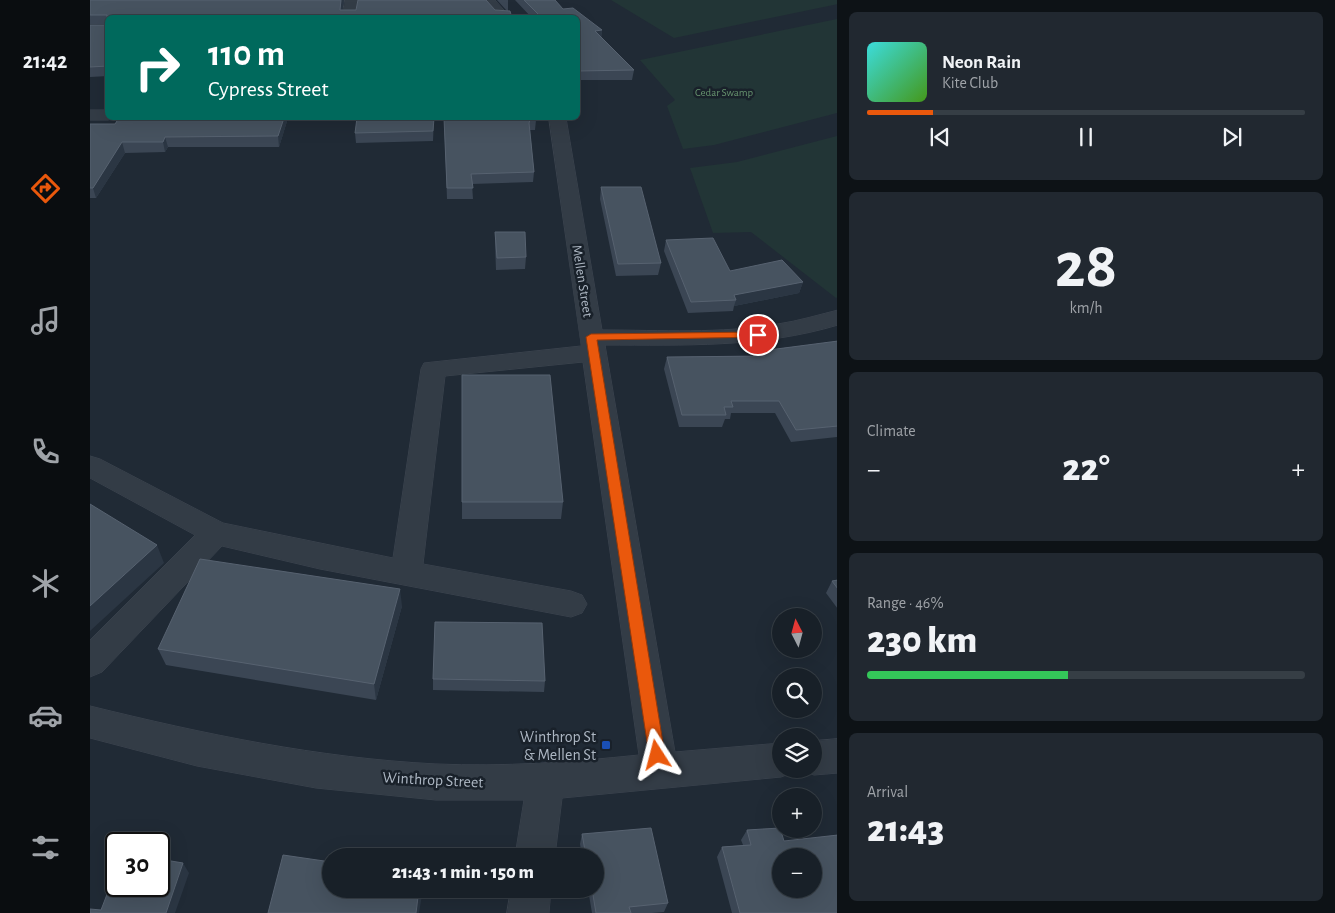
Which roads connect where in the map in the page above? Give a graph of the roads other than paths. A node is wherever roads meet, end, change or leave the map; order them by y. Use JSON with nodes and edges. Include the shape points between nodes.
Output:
{"nodes":[{"id":1,"x":352,"y":0,"type":"edge"},
{"id":2,"x":486,"y":0,"type":"edge"},
{"id":3,"x":350,"y":15,"type":"edge"},
{"id":4,"x":501,"y":15,"type":"edge"},
{"id":5,"x":90,"y":115,"type":"edge"},
{"id":6,"x":105,"y":115,"type":"edge"},
{"id":7,"x":557,"y":120,"type":"edge"},
{"id":8,"x":837,"y":317,"type":"edge"},
{"id":9,"x":593,"y":345,"type":"junction"},
{"id":10,"x":90,"y":466,"type":"edge"},
{"id":11,"x":216,"y":533,"type":"junction"},
{"id":12,"x":406,"y":573,"type":"junction"},
{"id":13,"x":571,"y":604,"type":"dead end"},
{"id":14,"x":90,"y":662,"type":"edge"},
{"id":15,"x":92,"y":728,"type":"edge"},
{"id":16,"x":837,"y":756,"type":"edge"},
{"id":17,"x":822,"y":757,"type":"edge"},
{"id":18,"x":772,"y":761,"type":"edge"},
{"id":19,"x":660,"y":770,"type":"junction"},
{"id":20,"x":546,"y":782,"type":"junction"},
{"id":21,"x":536,"y":848,"type":"edge"},
{"id":22,"x":530,"y":898,"type":"edge"},
{"id":23,"x":528,"y":913,"type":"edge"}],
"edges":[{"from":1,"to":3,"type":"street"},
{"from":2,"to":4,"type":"street"},
{"from":5,"to":6,"type":"street"},
{"from":7,"to":9,"type":"street","name":"Mellen Street"},
{"from":8,"to":9,"type":"street","via":[[758,335]]},
{"from":9,"to":12,"type":"street","via":[[433,369]]},
{"from":9,"to":19,"type":"street","name":"Mellen Street"},
{"from":10,"to":11,"type":"street"},
{"from":11,"to":12,"type":"street"},
{"from":11,"to":14,"type":"street"},
{"from":12,"to":13,"type":"street"},
{"from":15,"to":20,"type":"street","name":"Winthrop Street","via":[[316,770],[436,782]]},
{"from":16,"to":17,"type":"street"},
{"from":18,"to":19,"type":"street","name":"Winthrop Street"},
{"from":19,"to":20,"type":"street","name":"Winthrop Street"},
{"from":20,"to":21,"type":"street"},
{"from":22,"to":23,"type":"street"}]}
